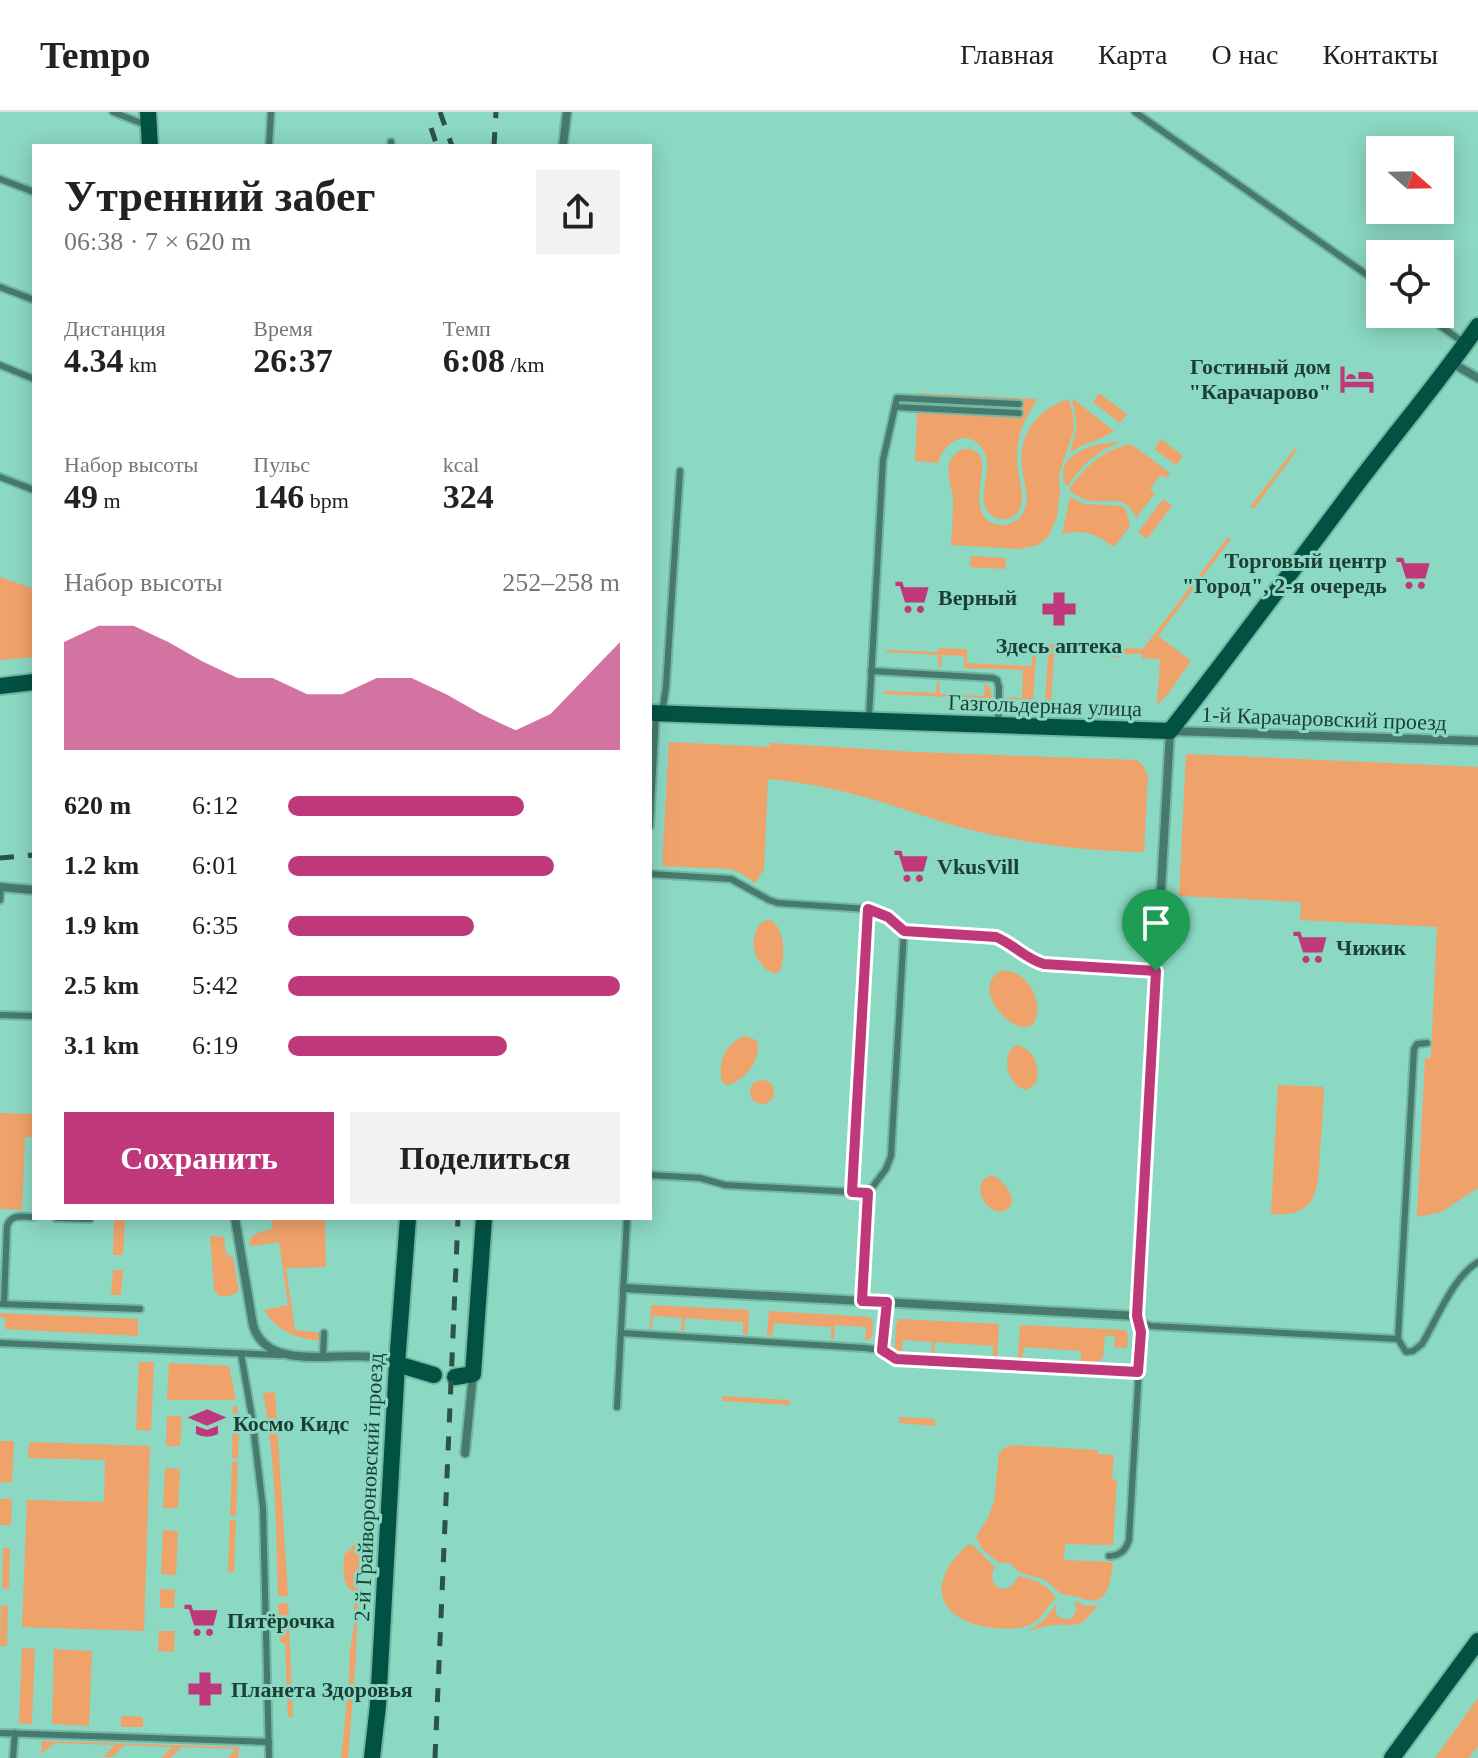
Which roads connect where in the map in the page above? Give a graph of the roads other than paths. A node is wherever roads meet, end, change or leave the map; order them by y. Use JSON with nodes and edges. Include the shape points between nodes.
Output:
{"nodes":[{"id":1,"x":113,"y":112,"type":"edge"},
{"id":2,"x":271,"y":112,"type":"edge"},
{"id":3,"x":567,"y":112,"type":"edge"},
{"id":4,"x":1135,"y":112,"type":"edge"},
{"id":5,"x":149,"y":119,"type":"edge"},
{"id":6,"x":150,"y":144,"type":"edge"},
{"id":7,"x":269,"y":144,"type":"edge"},
{"id":8,"x":563,"y":144,"type":"edge"},
{"id":9,"x":0,"y":179,"type":"edge"},
{"id":10,"x":32,"y":191,"type":"edge"},
{"id":11,"x":1366,"y":274,"type":"edge"},
{"id":12,"x":0,"y":287,"type":"edge"},
{"id":13,"x":32,"y":299,"type":"edge"},
{"id":14,"x":1478,"y":326,"type":"edge"},
{"id":15,"x":1443,"y":328,"type":"edge"},
{"id":16,"x":1466,"y":344,"type":"junction"},
{"id":17,"x":1452,"y":363,"type":"junction"},
{"id":18,"x":0,"y":365,"type":"edge"},
{"id":19,"x":32,"y":378,"type":"edge"},
{"id":20,"x":1478,"y":378,"type":"edge"},
{"id":21,"x":1019,"y":404,"type":"dead end"},
{"id":22,"x":895,"y":407,"type":"junction"},
{"id":23,"x":1019,"y":413,"type":"dead end"},
{"id":24,"x":680,"y":471,"type":"dead end"},
{"id":25,"x":0,"y":477,"type":"edge"},
{"id":26,"x":32,"y":489,"type":"edge"},
{"id":27,"x":871,"y":671,"type":"junction"},
{"id":28,"x":32,"y":682,"type":"edge"},
{"id":29,"x":0,"y":686,"type":"edge"},
{"id":30,"x":656,"y":713,"type":"edge"},
{"id":31,"x":869,"y":721,"type":"junction"},
{"id":32,"x":998,"y":725,"type":"junction"},
{"id":33,"x":1170,"y":731,"type":"junction"},
{"id":34,"x":1478,"y":741,"type":"edge"},
{"id":35,"x":652,"y":788,"type":"edge"},
{"id":36,"x":652,"y":874,"type":"edge"},
{"id":37,"x":0,"y":887,"type":"edge"},
{"id":38,"x":32,"y":890,"type":"edge"},
{"id":39,"x":0,"y":900,"type":"edge"},
{"id":40,"x":868,"y":909,"type":"junction"},
{"id":41,"x":904,"y":931,"type":"junction"},
{"id":42,"x":1156,"y":971,"type":"junction"},
{"id":43,"x":0,"y":1015,"type":"edge"},
{"id":44,"x":32,"y":1016,"type":"edge"},
{"id":45,"x":1427,"y":1043,"type":"dead end"},
{"id":46,"x":652,"y":1175,"type":"edge"},
{"id":47,"x":852,"y":1192,"type":"junction"},
{"id":48,"x":868,"y":1193,"type":"junction"},
{"id":49,"x":32,"y":1217,"type":"edge"},
{"id":50,"x":235,"y":1220,"type":"edge"},
{"id":51,"x":408,"y":1220,"type":"edge"},
{"id":52,"x":484,"y":1220,"type":"edge"},
{"id":53,"x":627,"y":1220,"type":"edge"},
{"id":54,"x":1478,"y":1262,"type":"edge"},
{"id":55,"x":624,"y":1288,"type":"junction"},
{"id":56,"x":862,"y":1301,"type":"junction"},
{"id":57,"x":887,"y":1302,"type":"junction"},
{"id":58,"x":2,"y":1304,"type":"edge"},
{"id":59,"x":140,"y":1309,"type":"dead end"},
{"id":60,"x":1137,"y":1316,"type":"junction"},
{"id":61,"x":324,"y":1333,"type":"dead end"},
{"id":62,"x":621,"y":1333,"type":"junction"},
{"id":63,"x":1398,"y":1339,"type":"junction"},
{"id":64,"x":0,"y":1343,"type":"edge"},
{"id":65,"x":882,"y":1350,"type":"junction"},
{"id":66,"x":241,"y":1354,"type":"junction"},
{"id":67,"x":285,"y":1355,"type":"junction"},
{"id":68,"x":323,"y":1357,"type":"junction"},
{"id":69,"x":397,"y":1364,"type":"junction"},
{"id":70,"x":1138,"y":1372,"type":"junction"},
{"id":71,"x":473,"y":1374,"type":"junction"},
{"id":72,"x":434,"y":1375,"type":"dead end"},
{"id":73,"x":455,"y":1377,"type":"dead end"},
{"id":74,"x":617,"y":1407,"type":"dead end"},
{"id":75,"x":465,"y":1453,"type":"dead end"},
{"id":76,"x":1109,"y":1556,"type":"dead end"},
{"id":77,"x":1478,"y":1641,"type":"edge"},
{"id":78,"x":0,"y":1733,"type":"edge"},
{"id":79,"x":15,"y":1733,"type":"junction"},
{"id":80,"x":269,"y":1742,"type":"junction"},
{"id":81,"x":13,"y":1758,"type":"edge"},
{"id":82,"x":269,"y":1758,"type":"edge"},
{"id":83,"x":372,"y":1758,"type":"edge"},
{"id":84,"x":1392,"y":1758,"type":"edge"}],
"edges":[{"from":1,"to":5,"type":"lane"},
{"from":2,"to":7,"type":"lane"},
{"from":3,"to":8,"type":"street"},
{"from":4,"to":11,"type":"lane"},
{"from":5,"to":6,"type":"street"},
{"from":9,"to":10,"type":"lane"},
{"from":12,"to":13,"type":"lane"},
{"from":14,"to":16,"type":"street","name":"Газгольдерная улица"},
{"from":15,"to":16,"type":"lane"},
{"from":16,"to":17,"type":"street","name":"Газгольдерная улица"},
{"from":17,"to":20,"type":"street"},
{"from":17,"to":33,"type":"street","name":"Газгольдерная улица"},
{"from":18,"to":19,"type":"lane"},
{"from":21,"to":22,"type":"lane","via":[[897,398]]},
{"from":22,"to":23,"type":"lane"},
{"from":22,"to":27,"type":"lane","via":[[883,460]]},
{"from":24,"to":30,"type":"lane","via":[[666,687]]},
{"from":25,"to":26,"type":"lane"},
{"from":27,"to":31,"type":"lane"},
{"from":27,"to":32,"type":"lane","via":[[993,678],[999,683]]},
{"from":28,"to":29,"type":"street"},
{"from":30,"to":31,"type":"street","name":"Газгольдерная улица"},
{"from":30,"to":35,"type":"lane"},
{"from":31,"to":32,"type":"street","name":"Газгольдерная улица"},
{"from":32,"to":33,"type":"street","name":"Газгольдерная улица"},
{"from":33,"to":34,"type":"street","name":"1-й Карачаровский проезд"},
{"from":33,"to":42,"type":"street"},
{"from":36,"to":40,"type":"lane","via":[[731,879],[778,903]]},
{"from":37,"to":38,"type":"street"},
{"from":37,"to":39,"type":"lane"},
{"from":40,"to":41,"type":"lane"},
{"from":40,"to":47,"type":"lane"},
{"from":41,"to":42,"type":"lane","via":[[996,937],[1044,964]]},
{"from":41,"to":48,"type":"lane","via":[[891,1156]]},
{"from":42,"to":60,"type":"street"},
{"from":43,"to":44,"type":"lane"},
{"from":45,"to":63,"type":"lane","via":[[1414,1049]]},
{"from":46,"to":47,"type":"lane"},
{"from":47,"to":48,"type":"lane"},
{"from":48,"to":56,"type":"lane"},
{"from":49,"to":58,"type":"lane","via":[[15,1216],[7,1226]]},
{"from":50,"to":67,"type":"street","via":[[256,1335]]},
{"from":51,"to":69,"type":"street","name":"2-й Грайвороновский проезд"},
{"from":52,"to":71,"type":"street"},
{"from":53,"to":55,"type":"lane"},
{"from":54,"to":63,"type":"lane","via":[[1458,1280],[1422,1344],[1406,1352]]},
{"from":55,"to":56,"type":"street"},
{"from":55,"to":62,"type":"lane"},
{"from":56,"to":57,"type":"street"},
{"from":57,"to":60,"type":"street"},
{"from":57,"to":65,"type":"lane"},
{"from":58,"to":59,"type":"lane"},
{"from":60,"to":63,"type":"lane","via":[[1151,1326]]},
{"from":60,"to":70,"type":"lane"},
{"from":61,"to":68,"type":"lane"},
{"from":62,"to":65,"type":"lane"},
{"from":62,"to":74,"type":"lane"},
{"from":64,"to":66,"type":"lane"},
{"from":65,"to":70,"type":"lane","via":[[896,1359]]},
{"from":66,"to":67,"type":"lane"},
{"from":66,"to":80,"type":"lane","via":[[263,1508]]},
{"from":67,"to":68,"type":"street"},
{"from":68,"to":69,"type":"street","via":[[373,1357]]},
{"from":69,"to":72,"type":"street"},
{"from":69,"to":83,"type":"street","name":"2-й Грайвороновский проезд"},
{"from":70,"to":76,"type":"lane","via":[[1129,1540],[1123,1552]]},
{"from":71,"to":73,"type":"street"},
{"from":71,"to":75,"type":"street"},
{"from":77,"to":84,"type":"street"},
{"from":78,"to":79,"type":"lane"},
{"from":79,"to":80,"type":"lane"},
{"from":79,"to":81,"type":"lane"},
{"from":80,"to":82,"type":"lane"}]}
